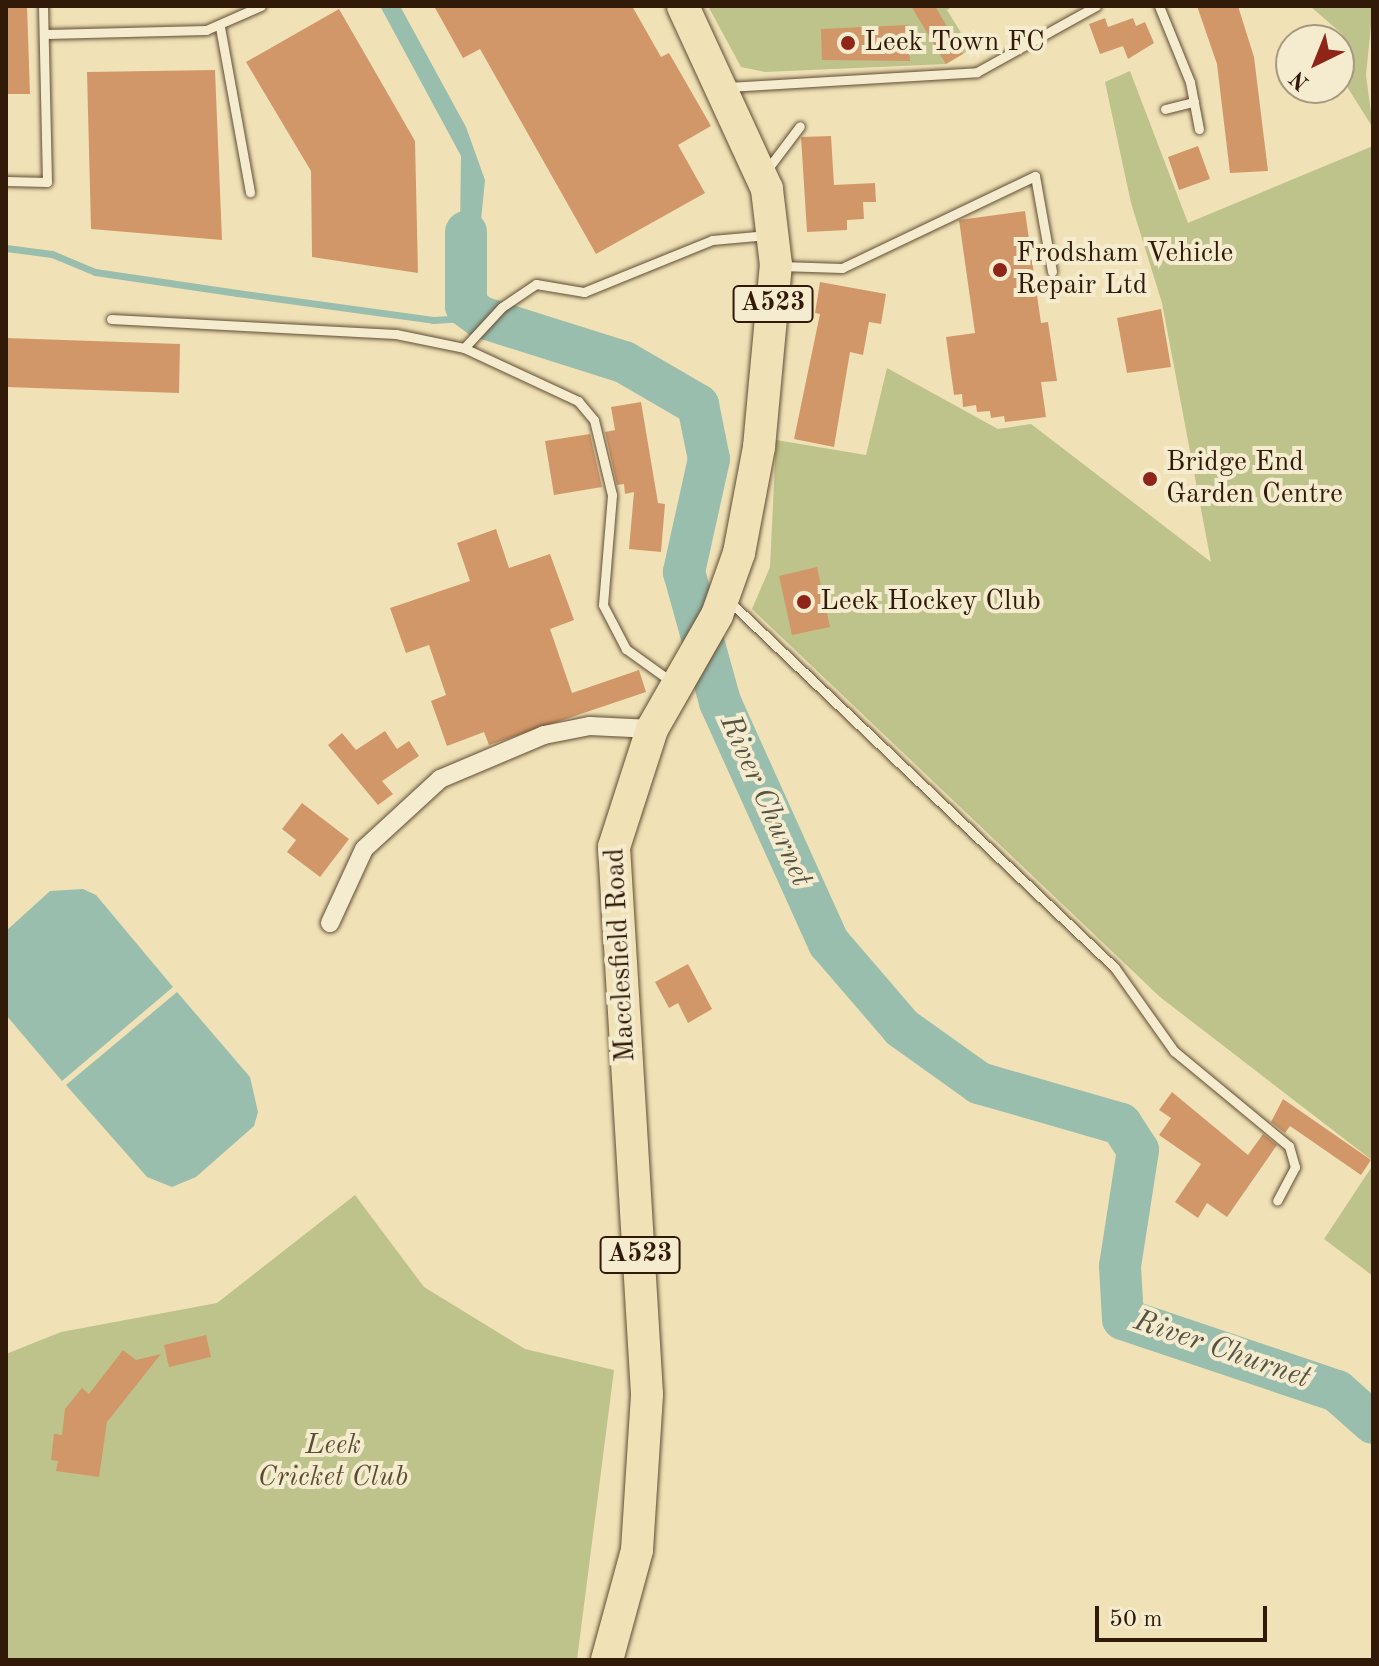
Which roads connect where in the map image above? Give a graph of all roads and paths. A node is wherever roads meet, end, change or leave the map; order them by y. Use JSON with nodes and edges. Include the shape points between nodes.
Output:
{"nodes":[{"id":1,"x":43,"y":6,"type":"edge"},
{"id":2,"x":261,"y":6,"type":"edge"},
{"id":3,"x":683,"y":6,"type":"edge"},
{"id":4,"x":1096,"y":6,"type":"edge"},
{"id":5,"x":1159,"y":6,"type":"edge"},
{"id":6,"x":220,"y":27,"type":"junction"},
{"id":7,"x":46,"y":34,"type":"junction"},
{"id":8,"x":724,"y":87,"type":"junction"},
{"id":9,"x":1194,"y":102,"type":"junction"},
{"id":10,"x":1165,"y":109,"type":"dead end"},
{"id":11,"x":800,"y":126,"type":"dead end"},
{"id":12,"x":1199,"y":129,"type":"dead end"},
{"id":13,"x":762,"y":177,"type":"junction"},
{"id":14,"x":6,"y":181,"type":"edge"},
{"id":15,"x":250,"y":192,"type":"dead end"},
{"id":16,"x":776,"y":250,"type":"junction"},
{"id":17,"x":1052,"y":271,"type":"dead end"},
{"id":18,"x":111,"y":319,"type":"dead end"},
{"id":19,"x":464,"y":348,"type":"junction"},
{"id":20,"x":721,"y":606,"type":"junction"},
{"id":21,"x":680,"y":680,"type":"junction"},
{"id":22,"x":652,"y":729,"type":"junction"},
{"id":23,"x":330,"y":923,"type":"dead end"},
{"id":24,"x":1277,"y":1201,"type":"dead end"},
{"id":25,"x":607,"y":1660,"type":"edge"}],
"edges":[{"from":1,"to":7,"type":"lane"},
{"from":2,"to":6,"type":"lane"},
{"from":3,"to":8,"type":"highway","name":"Macclesfield Road","number":"A523"},
{"from":4,"to":8,"type":"lane","via":[[977,72]]},
{"from":5,"to":9,"type":"lane","via":[[1170,21]]},
{"from":6,"to":7,"type":"lane"},
{"from":6,"to":15,"type":"lane"},
{"from":7,"to":14,"type":"lane","via":[[47,182]]},
{"from":8,"to":13,"type":"highway","name":"Macclesfield Road","number":"A523"},
{"from":9,"to":10,"type":"lane"},
{"from":9,"to":12,"type":"lane"},
{"from":11,"to":13,"type":"lane"},
{"from":13,"to":16,"type":"highway","name":"Macclesfield Road","number":"A523"},
{"from":16,"to":17,"type":"lane","via":[[842,268],[1035,176]]},
{"from":16,"to":19,"type":"lane","via":[[712,240],[584,292],[536,284],[502,307]]},
{"from":16,"to":20,"type":"highway","name":"Macclesfield Road","number":"A523","via":[[752,491]]},
{"from":18,"to":19,"type":"lane","via":[[396,334]]},
{"from":19,"to":21,"type":"lane","via":[[578,401],[594,420],[612,495],[603,605],[626,649]]},
{"from":20,"to":21,"type":"highway","name":"Macclesfield Road","number":"A523"},
{"from":20,"to":24,"type":"lane","via":[[1115,968],[1174,1051],[1289,1146],[1295,1167]]},
{"from":21,"to":22,"type":"highway","name":"Macclesfield Road","number":"A523"},
{"from":22,"to":23,"type":"street","via":[[590,726],[544,735],[440,779],[364,849]]},
{"from":22,"to":25,"type":"highway","name":"Macclesfield Road","number":"A523","via":[[614,847],[647,1394],[637,1550]]}]}
